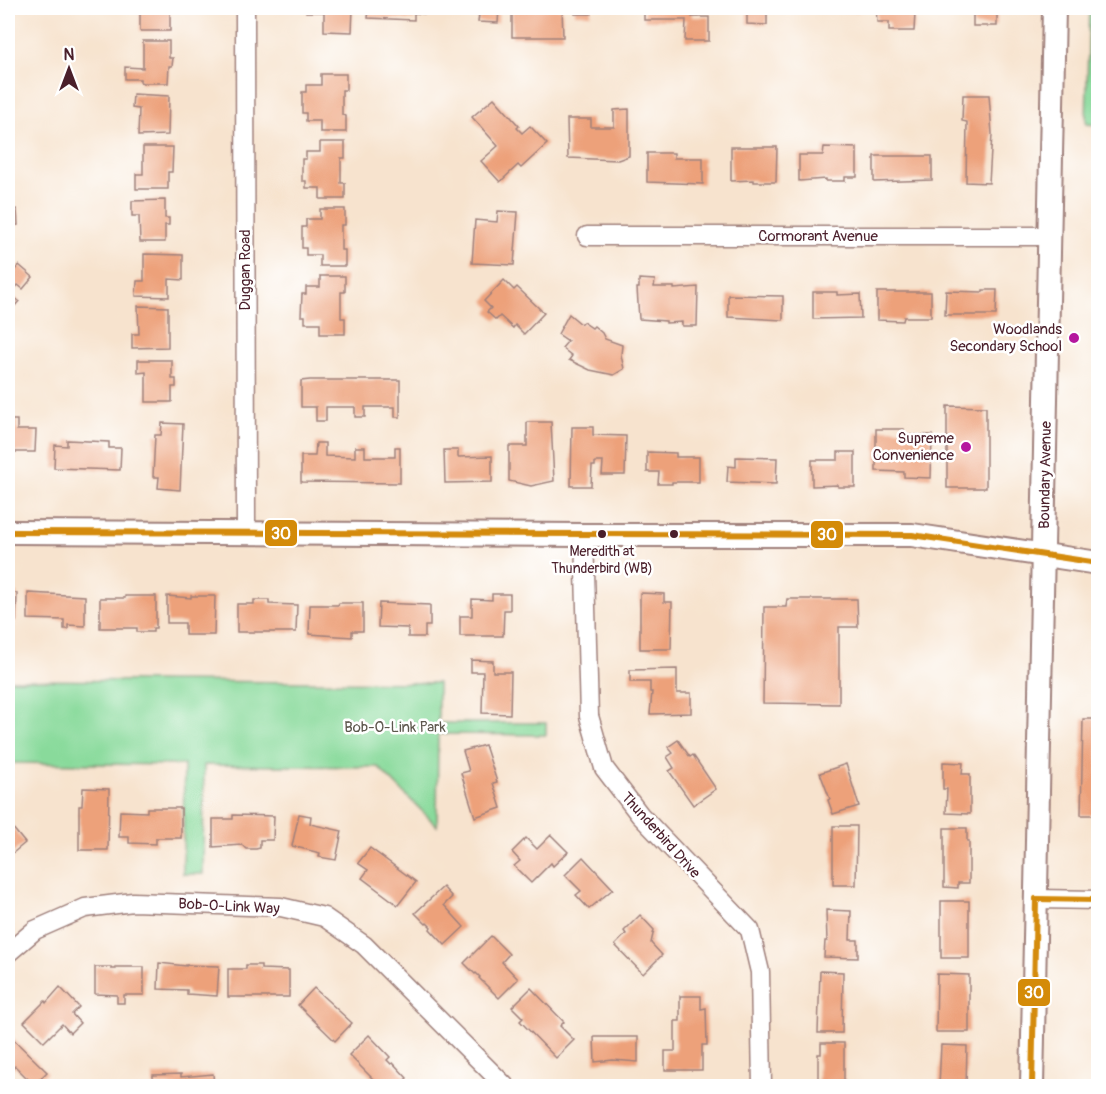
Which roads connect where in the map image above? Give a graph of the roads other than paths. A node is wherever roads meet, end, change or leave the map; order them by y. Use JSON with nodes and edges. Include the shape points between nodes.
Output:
{"nodes":[{"id":1,"x":245,"y":8,"type":"edge"},
{"id":2,"x":1053,"y":8,"type":"edge"},
{"id":3,"x":587,"y":236,"type":"dead end"},
{"id":4,"x":1050,"y":236,"type":"junction"},
{"id":5,"x":8,"y":532,"type":"edge"},
{"id":6,"x":246,"y":532,"type":"junction"},
{"id":7,"x":584,"y":536,"type":"junction"},
{"id":8,"x":1043,"y":555,"type":"junction"},
{"id":9,"x":1098,"y":563,"type":"edge"},
{"id":10,"x":1036,"y":899,"type":"junction"},
{"id":11,"x":1098,"y":900,"type":"edge"},
{"id":12,"x":8,"y":953,"type":"edge"},
{"id":13,"x":505,"y":1086,"type":"edge"},
{"id":14,"x":762,"y":1086,"type":"edge"},
{"id":15,"x":1032,"y":1086,"type":"edge"}],
"edges":[{"from":1,"to":6,"type":"street","name":"Duggan Road"},
{"from":2,"to":4,"type":"street","name":"Boundary Avenue"},
{"from":3,"to":4,"type":"street","name":"Cormorant Avenue"},
{"from":4,"to":8,"type":"street","name":"Boundary Avenue"},
{"from":5,"to":6,"type":"street"},
{"from":6,"to":7,"type":"street"},
{"from":7,"to":8,"type":"street","via":[[912,535]]},
{"from":7,"to":14,"type":"street","name":"Thunderbird Drive","via":[[590,716],[604,768],[640,815],[750,930],[760,972]]},
{"from":8,"to":9,"type":"street"},
{"from":8,"to":10,"type":"street","name":"Boundary Avenue"},
{"from":10,"to":11,"type":"street"},
{"from":10,"to":15,"type":"street","name":"Boundary Avenue"},
{"from":12,"to":13,"type":"street","name":"Bob-O-Link Way","via":[[35,930],[85,908],[133,902],[281,907],[324,917],[364,945]]}]}
